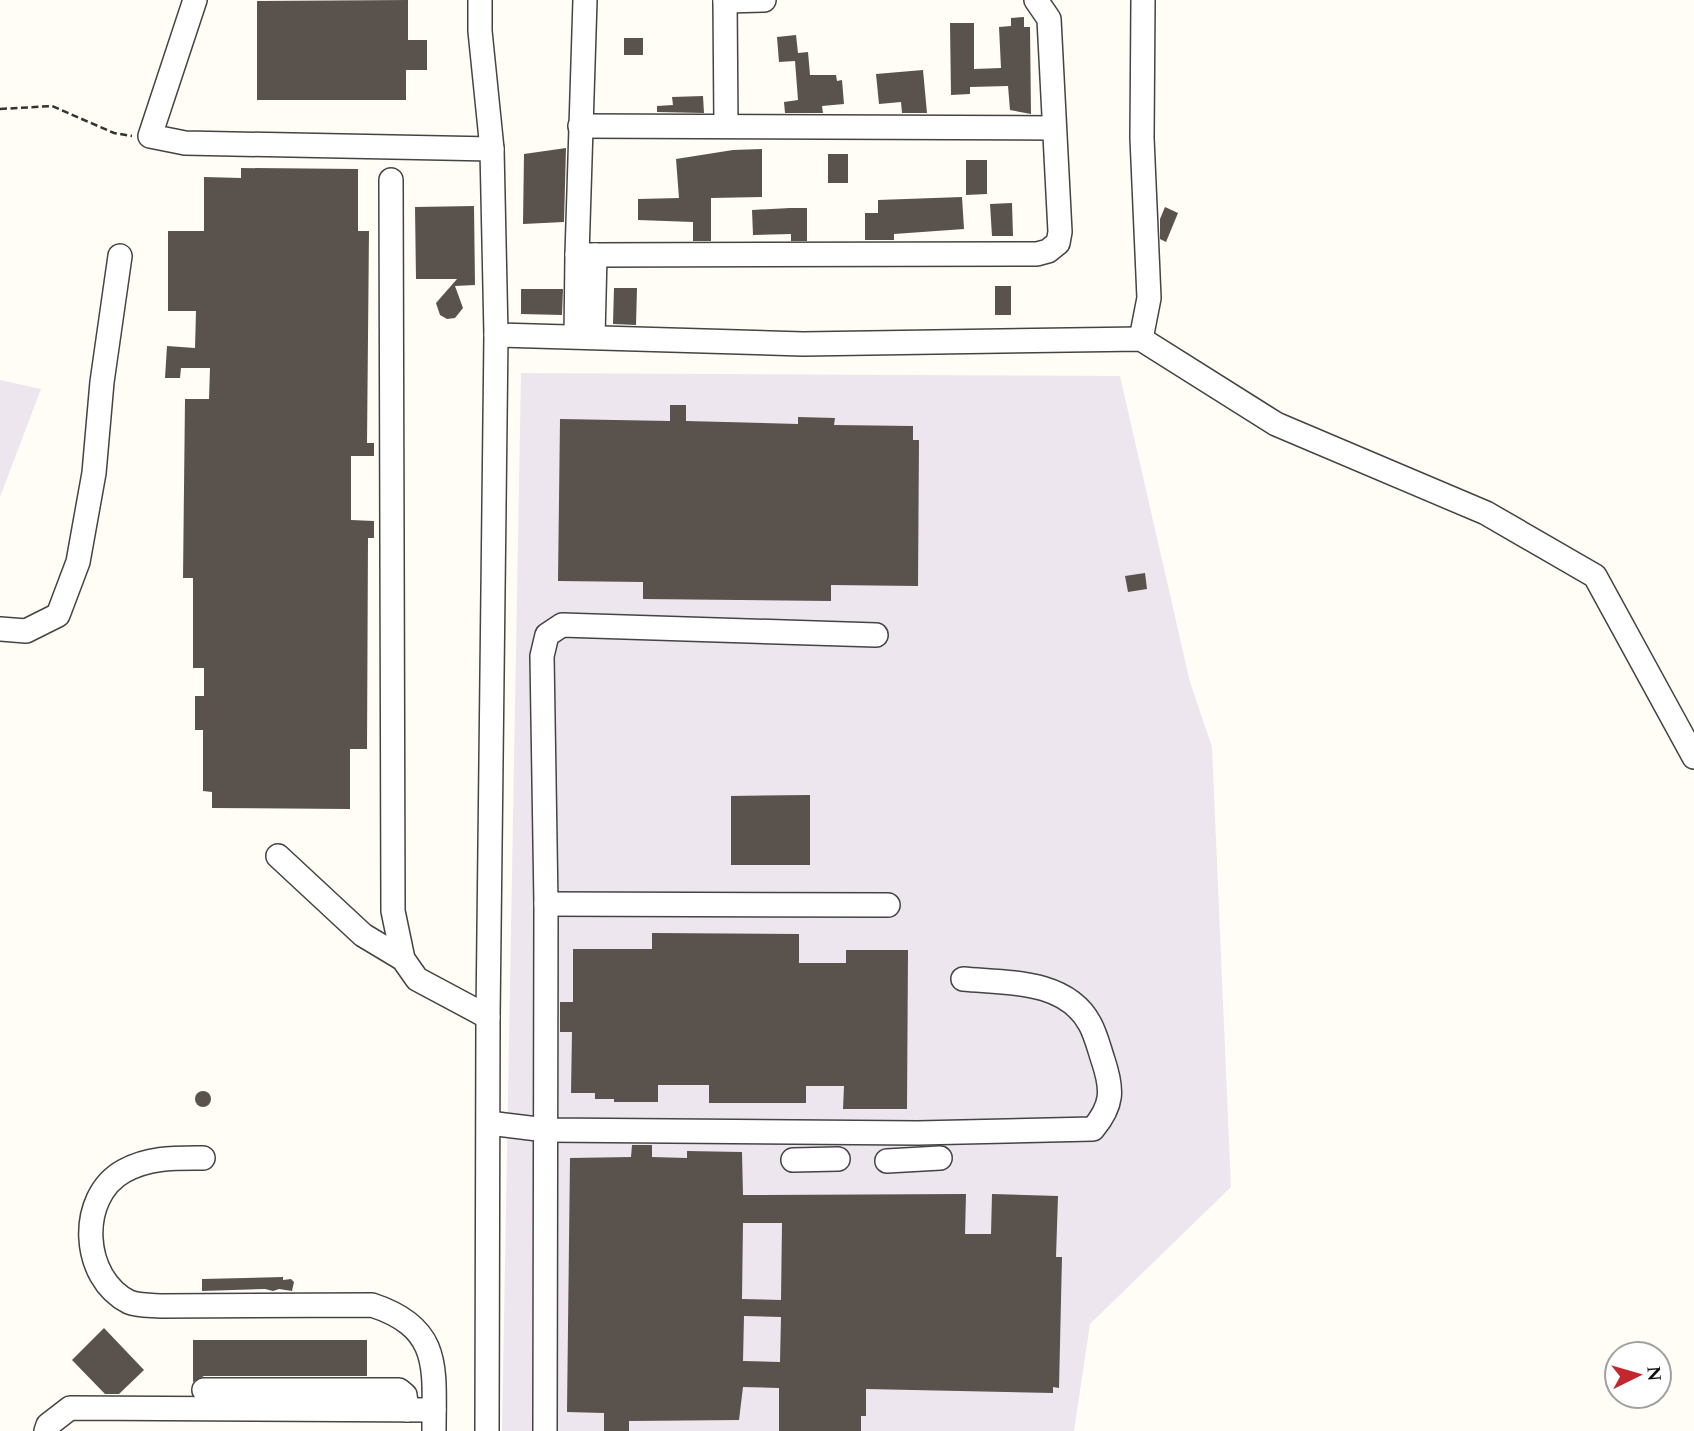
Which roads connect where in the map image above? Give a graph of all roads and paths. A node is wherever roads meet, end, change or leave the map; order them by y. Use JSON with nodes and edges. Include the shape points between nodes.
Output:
{"nodes":[{"id":1,"x":195,"y":0,"type":"edge"},
{"id":2,"x":480,"y":0,"type":"edge"},
{"id":3,"x":585,"y":0,"type":"edge"},
{"id":4,"x":725,"y":0,"type":"edge"},
{"id":5,"x":764,"y":0,"type":"edge"},
{"id":6,"x":1036,"y":0,"type":"edge"},
{"id":7,"x":1143,"y":0,"type":"edge"},
{"id":8,"x":0,"y":109,"type":"edge"},
{"id":9,"x":580,"y":126,"type":"junction"},
{"id":10,"x":726,"y":126,"type":"junction"},
{"id":11,"x":1054,"y":128,"type":"junction"},
{"id":12,"x":150,"y":136,"type":"junction"},
{"id":13,"x":492,"y":149,"type":"junction"},
{"id":14,"x":390,"y":180,"type":"dead end"},
{"id":15,"x":586,"y":255,"type":"junction"},
{"id":16,"x":120,"y":256,"type":"dead end"},
{"id":17,"x":496,"y":335,"type":"junction"},
{"id":18,"x":584,"y":337,"type":"junction"},
{"id":19,"x":1141,"y":339,"type":"junction"},
{"id":20,"x":0,"y":629,"type":"edge"},
{"id":21,"x":876,"y":635,"type":"dead end"},
{"id":22,"x":1694,"y":757,"type":"edge"},
{"id":23,"x":278,"y":856,"type":"dead end"},
{"id":24,"x":546,"y":904,"type":"junction"},
{"id":25,"x":888,"y":905,"type":"dead end"},
{"id":26,"x":403,"y":958,"type":"junction"},
{"id":27,"x":963,"y":979,"type":"dead end"},
{"id":28,"x":488,"y":1017,"type":"junction"},
{"id":29,"x":489,"y":1123,"type":"junction"},
{"id":30,"x":546,"y":1130,"type":"junction"},
{"id":31,"x":813,"y":1132,"type":"junction"},
{"id":32,"x":918,"y":1133,"type":"junction"},
{"id":33,"x":203,"y":1158,"type":"dead end"},
{"id":34,"x":838,"y":1159,"type":"dead end"},
{"id":35,"x":887,"y":1161,"type":"dead end"},
{"id":36,"x":204,"y":1390,"type":"dead end"},
{"id":37,"x":407,"y":1410,"type":"junction"},
{"id":38,"x":434,"y":1421,"type":"edge"},
{"id":39,"x":46,"y":1431,"type":"edge"},
{"id":40,"x":487,"y":1431,"type":"edge"},
{"id":41,"x":545,"y":1431,"type":"edge"}],
"edges":[{"from":1,"to":12,"type":"street"},
{"from":2,"to":13,"type":"street"},
{"from":3,"to":9,"type":"street"},
{"from":4,"to":5,"type":"street"},
{"from":4,"to":10,"type":"street"},
{"from":6,"to":11,"type":"street","via":[[1049,19]]},
{"from":7,"to":19,"type":"street","via":[[1142,138],[1149,298]]},
{"from":8,"to":12,"type":"path","via":[[52,106],[114,134]]},
{"from":9,"to":10,"type":"street"},
{"from":9,"to":15,"type":"street"},
{"from":10,"to":11,"type":"street"},
{"from":11,"to":15,"type":"street","via":[[1060,232],[1058,243],[1037,254]]},
{"from":12,"to":13,"type":"street","via":[[185,144]]},
{"from":13,"to":17,"type":"street"},
{"from":14,"to":26,"type":"street","via":[[393,911]]},
{"from":15,"to":18,"type":"street"},
{"from":16,"to":20,"type":"street","via":[[94,473],[78,562],[58,615],[26,631]]},
{"from":17,"to":18,"type":"street"},
{"from":17,"to":28,"type":"street"},
{"from":18,"to":19,"type":"street","via":[[803,344]]},
{"from":19,"to":22,"type":"street","via":[[1276,424],[1486,513],[1595,576]]},
{"from":21,"to":24,"type":"street","via":[[562,625],[547,635],[542,656]]},
{"from":23,"to":26,"type":"street","via":[[363,934]]},
{"from":24,"to":25,"type":"street"},
{"from":24,"to":30,"type":"street"},
{"from":26,"to":28,"type":"street","via":[[417,979]]},
{"from":27,"to":32,"type":"street","via":[[1036,985],[1067,999],[1090,1023],[1109,1078],[1109,1110],[1093,1129]]},
{"from":28,"to":29,"type":"street"},
{"from":29,"to":30,"type":"street"},
{"from":29,"to":40,"type":"street"},
{"from":30,"to":31,"type":"street"},
{"from":30,"to":41,"type":"street"},
{"from":31,"to":32,"type":"street"},
{"from":31,"to":34,"type":"street","via":[[803,1160]]},
{"from":32,"to":35,"type":"street","via":[[929,1159]]},
{"from":33,"to":38,"type":"street","via":[[156,1159],[122,1172],[98,1195],[90,1226],[94,1256],[107,1284],[130,1302],[161,1306],[372,1305],[396,1312],[414,1325],[429,1348]]},
{"from":36,"to":37,"type":"street","via":[[400,1390]]},
{"from":37,"to":38,"type":"street"},
{"from":37,"to":39,"type":"street","via":[[69,1408]]}]}
